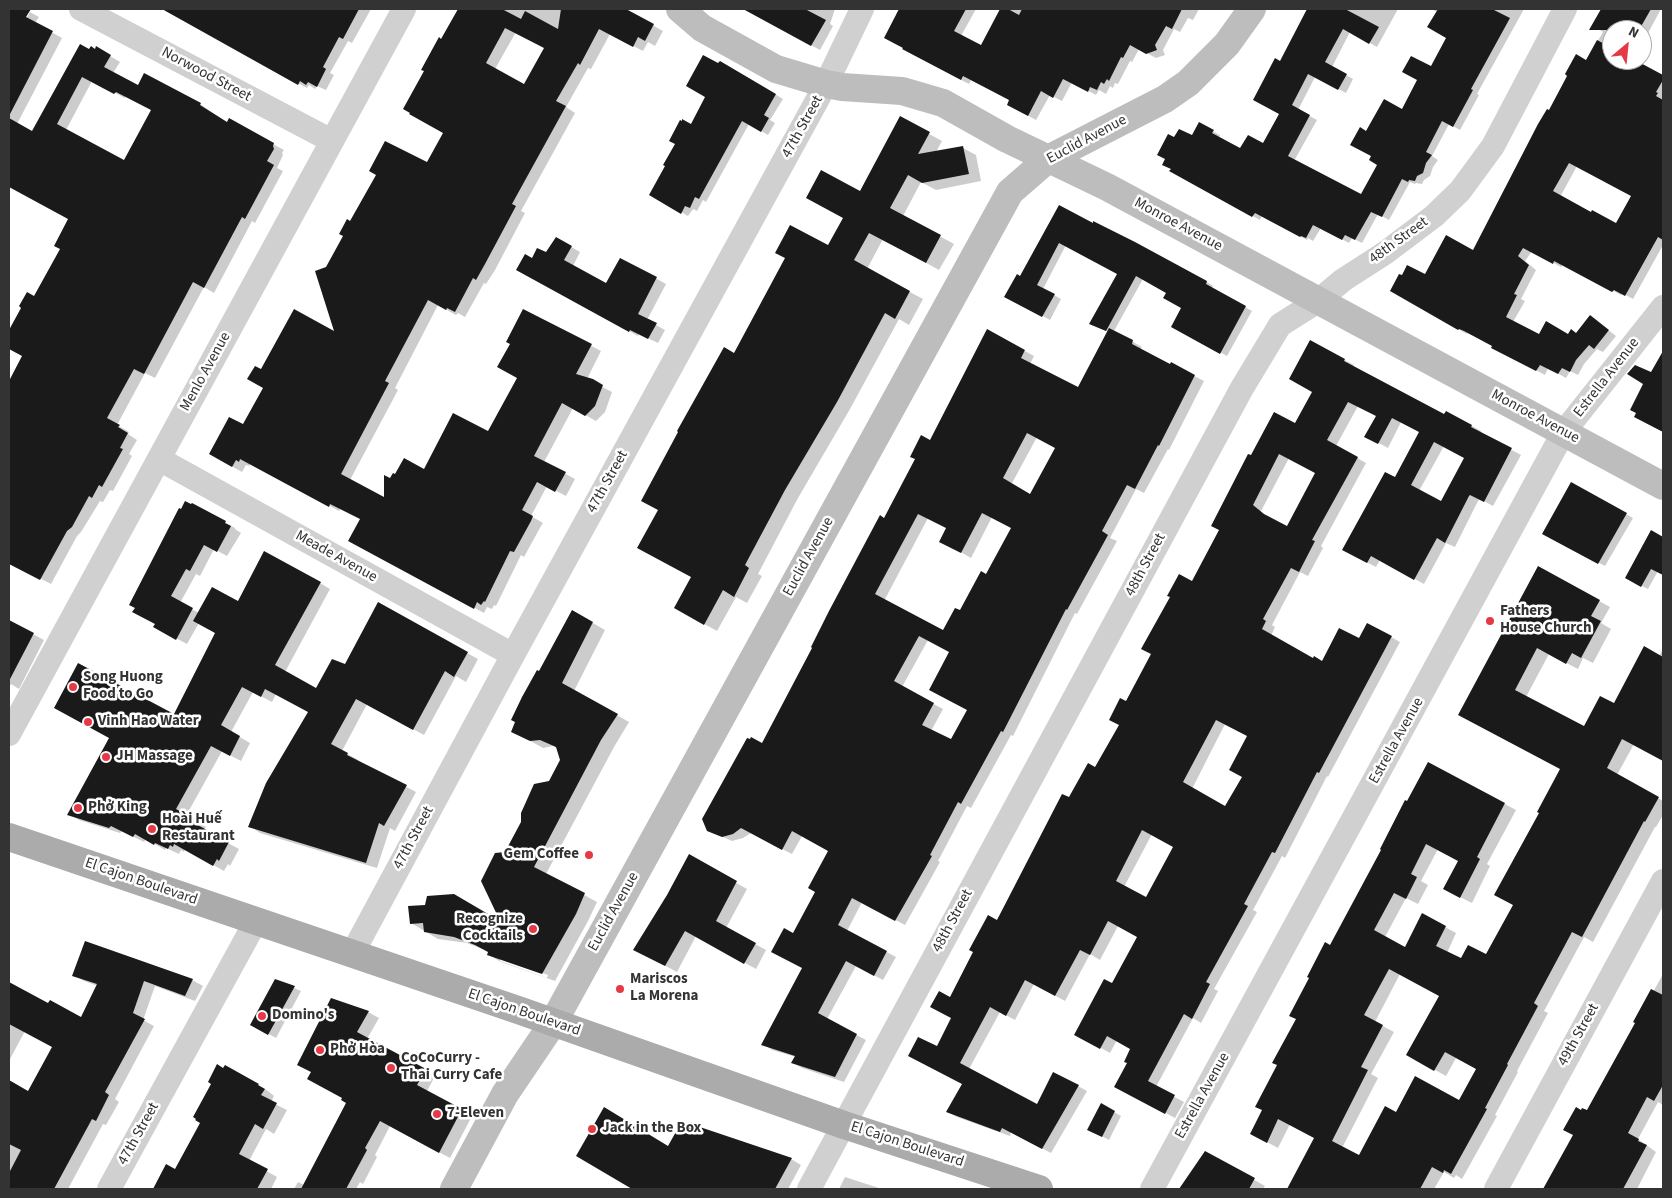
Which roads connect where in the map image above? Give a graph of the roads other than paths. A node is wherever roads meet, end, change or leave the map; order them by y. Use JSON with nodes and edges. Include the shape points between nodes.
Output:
{"nodes":[{"id":1,"x":81,"y":9,"type":"edge"},
{"id":2,"x":404,"y":9,"type":"edge"},
{"id":3,"x":680,"y":9,"type":"edge"},
{"id":4,"x":862,"y":9,"type":"edge"},
{"id":5,"x":1252,"y":9,"type":"edge"},
{"id":6,"x":1565,"y":9,"type":"edge"},
{"id":7,"x":826,"y":84,"type":"junction"},
{"id":8,"x":332,"y":141,"type":"junction"},
{"id":9,"x":1048,"y":159,"type":"junction"},
{"id":10,"x":1318,"y":301,"type":"junction"},
{"id":11,"x":1663,"y":307,"type":"edge"},
{"id":12,"x":1564,"y":433,"type":"junction"},
{"id":13,"x":159,"y":459,"type":"junction"},
{"id":14,"x":1663,"y":486,"type":"edge"},
{"id":15,"x":513,"y":655,"type":"junction"},
{"id":16,"x":9,"y":734,"type":"edge"},
{"id":17,"x":9,"y":837,"type":"edge"},
{"id":18,"x":1663,"y":881,"type":"edge"},
{"id":19,"x":256,"y":921,"type":"junction"},
{"id":20,"x":352,"y":954,"type":"junction"},
{"id":21,"x":553,"y":1023,"type":"junction"},
{"id":22,"x":844,"y":1125,"type":"junction"},
{"id":23,"x":109,"y":1189,"type":"edge"},
{"id":24,"x":454,"y":1189,"type":"edge"},
{"id":25,"x":809,"y":1189,"type":"edge"},
{"id":26,"x":1039,"y":1189,"type":"edge"},
{"id":27,"x":1152,"y":1189,"type":"edge"},
{"id":28,"x":1496,"y":1189,"type":"edge"}],
"edges":[{"from":1,"to":8,"type":"street","name":"Norwood Street"},
{"from":2,"to":8,"type":"street","name":"Menlo Avenue"},
{"from":3,"to":7,"type":"main road","name":"Monroe Avenue","via":[[702,28],[776,69]]},
{"from":4,"to":7,"type":"street","name":"47th Street"},
{"from":5,"to":9,"type":"main road","name":"Euclid Avenue","via":[[1227,44],[1164,100]]},
{"from":6,"to":10,"type":"street","name":"48th Street","via":[[1493,146],[1460,191],[1434,216],[1342,280]]},
{"from":7,"to":9,"type":"main road","name":"Monroe Avenue","via":[[902,91],[943,103]]},
{"from":7,"to":15,"type":"street","name":"47th Street"},
{"from":8,"to":13,"type":"street","name":"Menlo Avenue"},
{"from":9,"to":10,"type":"main road","name":"Monroe Avenue","via":[[1107,187]]},
{"from":9,"to":21,"type":"main road","name":"Euclid Avenue","via":[[1010,192]]},
{"from":10,"to":12,"type":"main road","name":"Monroe Avenue"},
{"from":10,"to":22,"type":"street","name":"48th Street","via":[[1280,326],[1242,388]]},
{"from":11,"to":12,"type":"street","name":"Estrella Avenue"},
{"from":12,"to":14,"type":"main road","name":"Monroe Avenue"},
{"from":12,"to":27,"type":"street","name":"Estrella Avenue"},
{"from":13,"to":15,"type":"street","name":"Meade Avenue"},
{"from":13,"to":16,"type":"street","name":"Menlo Avenue"},
{"from":15,"to":20,"type":"street","name":"47th Street"},
{"from":17,"to":19,"type":"main road","name":"El Cajon Boulevard"},
{"from":18,"to":28,"type":"street","name":"49th Street"},
{"from":19,"to":20,"type":"main road","name":"El Cajon Boulevard"},
{"from":19,"to":23,"type":"street","name":"47th Street"},
{"from":20,"to":21,"type":"main road","name":"El Cajon Boulevard"},
{"from":21,"to":22,"type":"main road","name":"El Cajon Boulevard"},
{"from":21,"to":24,"type":"main road","name":"Euclid Avenue","via":[[505,1094]]},
{"from":22,"to":25,"type":"street","name":"48th Street"},
{"from":22,"to":26,"type":"main road","name":"El Cajon Boulevard"}]}
